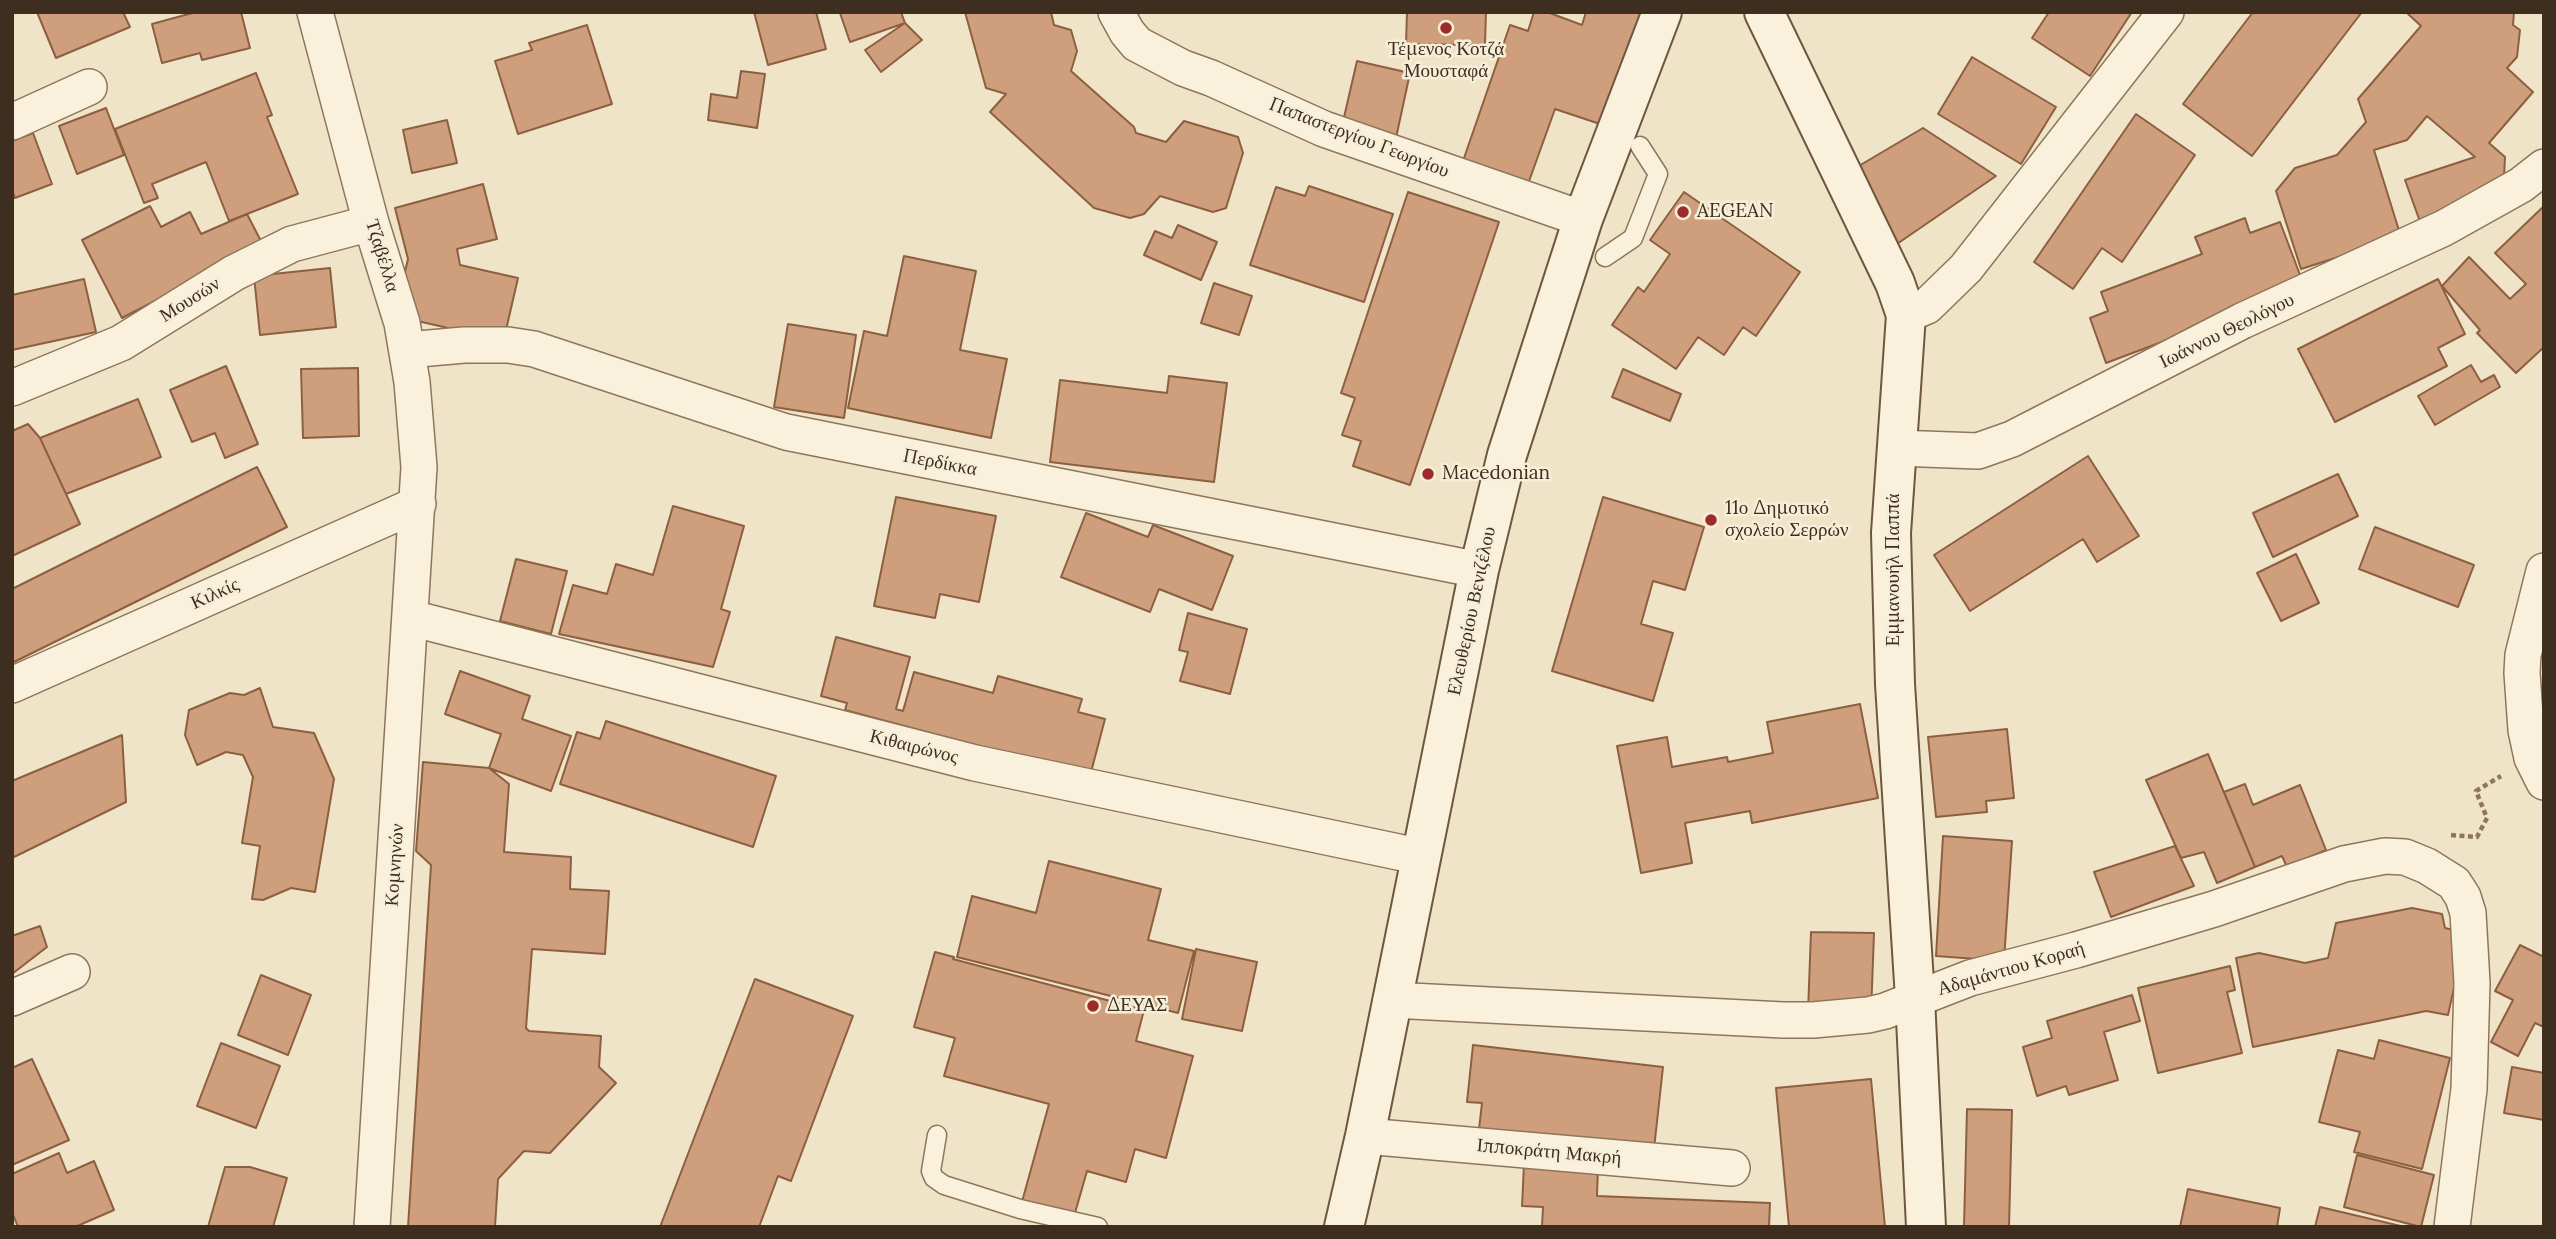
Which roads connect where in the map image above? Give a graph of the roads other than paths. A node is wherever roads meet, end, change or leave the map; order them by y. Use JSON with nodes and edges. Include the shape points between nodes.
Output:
{"nodes":[{"id":1,"x":315,"y":12,"type":"edge"},
{"id":2,"x":1116,"y":12,"type":"edge"},
{"id":3,"x":1662,"y":12,"type":"edge"},
{"id":4,"x":1764,"y":12,"type":"edge"},
{"id":5,"x":2166,"y":12,"type":"edge"},
{"id":6,"x":89,"y":87,"type":"dead end"},
{"id":7,"x":12,"y":122,"type":"edge"},
{"id":8,"x":1640,"y":146,"type":"dead end"},
{"id":9,"x":2544,"y":166,"type":"edge"},
{"id":10,"x":1583,"y":219,"type":"junction"},
{"id":11,"x":371,"y":223,"type":"junction"},
{"id":12,"x":1605,"y":257,"type":"dead end"},
{"id":13,"x":1906,"y":315,"type":"junction"},
{"id":14,"x":407,"y":350,"type":"junction"},
{"id":15,"x":12,"y":388,"type":"edge"},
{"id":16,"x":1896,"y":448,"type":"junction"},
{"id":17,"x":418,"y":504,"type":"junction"},
{"id":18,"x":1479,"y":570,"type":"junction"},
{"id":19,"x":2544,"y":571,"type":"edge"},
{"id":20,"x":411,"y":618,"type":"junction"},
{"id":21,"x":2533,"y":658,"type":"edge"},
{"id":22,"x":12,"y":685,"type":"edge"},
{"id":23,"x":2538,"y":770,"type":"edge"},
{"id":24,"x":1422,"y":857,"type":"junction"},
{"id":25,"x":72,"y":972,"type":"dead end"},
{"id":26,"x":12,"y":998,"type":"edge"},
{"id":27,"x":1915,"y":998,"type":"junction"},
{"id":28,"x":1391,"y":1000,"type":"junction"},
{"id":29,"x":937,"y":1135,"type":"dead end"},
{"id":30,"x":1365,"y":1136,"type":"junction"},
{"id":31,"x":1732,"y":1168,"type":"dead end"},
{"id":32,"x":372,"y":1227,"type":"edge"},
{"id":33,"x":1098,"y":1227,"type":"edge"},
{"id":34,"x":1344,"y":1227,"type":"edge"},
{"id":35,"x":1926,"y":1227,"type":"edge"},
{"id":36,"x":2452,"y":1227,"type":"edge"}],
"edges":[{"from":1,"to":11,"type":"street","name":"Τζαβέλλα"},
{"from":2,"to":10,"type":"street","name":"Παπαστεργίου Γεωργίου","via":[[1137,44],[1183,68],[1324,129]]},
{"from":3,"to":10,"type":"main road","name":"Ελευθερίου Βενιζέλου"},
{"from":4,"to":13,"type":"main road","via":[[1895,283]]},
{"from":5,"to":13,"type":"street","via":[[1966,268],[1927,306]]},
{"from":6,"to":7,"type":"street"},
{"from":8,"to":12,"type":"lane","via":[[1658,174],[1633,238]]},
{"from":9,"to":16,"type":"street","name":"Ιωάννου Θεολόγου","via":[[2521,185],[2444,228],[2242,321],[2012,439],[1978,451]]},
{"from":10,"to":18,"type":"main road","name":"Ελευθερίου Βενιζέλου","via":[[1507,455]]},
{"from":11,"to":14,"type":"street","name":"Τζαβέλλα"},
{"from":11,"to":15,"type":"street","name":"Μουσών","via":[[292,244],[234,273],[121,343]]},
{"from":13,"to":16,"type":"main road","name":"Εμμανουήλ Παππά"},
{"from":14,"to":17,"type":"street","name":"Τζαβέλλα","via":[[417,424]]},
{"from":14,"to":18,"type":"street","name":"Περδίκκα","via":[[464,345],[534,349],[786,432]]},
{"from":16,"to":27,"type":"main road","name":"Εμμανουήλ Παππά","via":[[1891,533],[1895,684]]},
{"from":17,"to":20,"type":"street","name":"Κομνηνών"},
{"from":17,"to":22,"type":"street","name":"Κιλκίς"},
{"from":18,"to":24,"type":"main road","name":"Ελευθερίου Βενιζέλου"},
{"from":19,"to":21,"type":"street"},
{"from":20,"to":24,"type":"street","name":"Κιθαιρώνος","via":[[975,763]]},
{"from":20,"to":32,"type":"street","name":"Κομνηνών"},
{"from":21,"to":23,"type":"street","via":[[2523,707]]},
{"from":24,"to":28,"type":"main road","name":"Ελευθερίου Βενιζέλου"},
{"from":25,"to":26,"type":"street"},
{"from":27,"to":28,"type":"street","name":"Αδαμάντιου Κοραή","via":[[1868,1015],[1813,1020]]},
{"from":27,"to":35,"type":"main road","name":"Εμμανουήλ Παππά"},
{"from":27,"to":36,"type":"street","name":"Αδαμάντιου Κοραή","via":[[2214,909],[2359,860],[2405,857],[2449,879],[2467,904],[2472,983],[2468,1108]]},
{"from":28,"to":30,"type":"main road","name":"Ελευθερίου Βενιζέλου"},
{"from":29,"to":33,"type":"lane","via":[[931,1171],[944,1185]]},
{"from":30,"to":31,"type":"street","name":"Ιπποκράτη Μακρή"},
{"from":30,"to":34,"type":"main road","name":"Ελευθερίου Βενιζέλου"}]}
